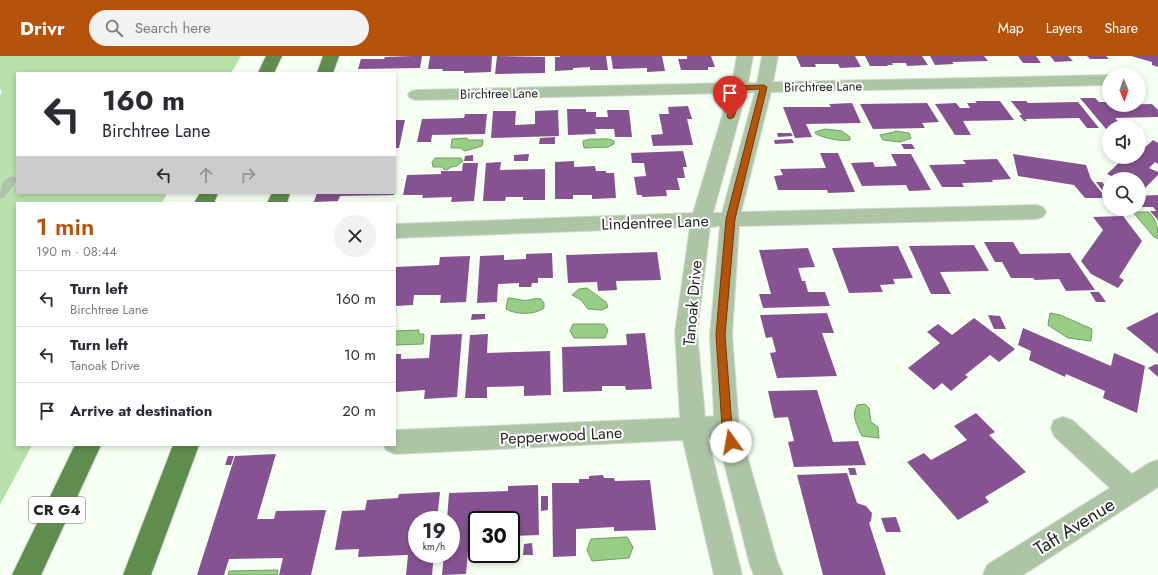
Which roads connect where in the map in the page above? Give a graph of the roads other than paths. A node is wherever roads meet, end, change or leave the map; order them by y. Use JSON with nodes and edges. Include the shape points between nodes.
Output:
{"nodes":[{"id":1,"x":274,"y":56,"type":"edge"},
{"id":2,"x":331,"y":56,"type":"edge"},
{"id":3,"x":745,"y":56,"type":"edge"},
{"id":4,"x":770,"y":56,"type":"edge"},
{"id":5,"x":266,"y":72,"type":"edge"},
{"id":6,"x":325,"y":72,"type":"edge"},
{"id":7,"x":1102,"y":80,"type":"edge"},
{"id":8,"x":764,"y":87,"type":"junction"},
{"id":9,"x":739,"y":88,"type":"junction"},
{"id":10,"x":416,"y":95,"type":"dead end"},
{"id":11,"x":12,"y":180,"type":"dead end"},
{"id":12,"x":0,"y":195,"type":"edge"},
{"id":13,"x":1036,"y":212,"type":"dead end"},
{"id":14,"x":730,"y":219,"type":"junction"},
{"id":15,"x":701,"y":220,"type":"junction"},
{"id":16,"x":396,"y":231,"type":"edge"},
{"id":17,"x":727,"y":427,"type":"junction"},
{"id":18,"x":693,"y":428,"type":"junction"},
{"id":19,"x":1062,"y":428,"type":"dead end"},
{"id":20,"x":396,"y":442,"type":"edge"},
{"id":21,"x":88,"y":446,"type":"edge"},
{"id":22,"x":186,"y":446,"type":"edge"},
{"id":23,"x":1158,"y":472,"type":"edge"},
{"id":24,"x":1131,"y":490,"type":"junction"},
{"id":25,"x":26,"y":575,"type":"edge"},
{"id":26,"x":137,"y":575,"type":"edge"},
{"id":27,"x":728,"y":575,"type":"edge"},
{"id":28,"x":769,"y":575,"type":"edge"},
{"id":29,"x":997,"y":575,"type":"edge"}],
"edges":[{"from":1,"to":5,"type":"highway"},
{"from":2,"to":6,"type":"highway"},
{"from":3,"to":9,"type":"street","name":"Tanoak Drive"},
{"from":4,"to":8,"type":"street","name":"Tanoak Drive"},
{"from":7,"to":8,"type":"street","name":"Birchtree Lane"},
{"from":8,"to":9,"type":"street","name":"Birchtree Lane"},
{"from":8,"to":14,"type":"street","name":"Tanoak Drive"},
{"from":9,"to":10,"type":"street","name":"Birchtree Lane"},
{"from":9,"to":15,"type":"street","name":"Tanoak Drive"},
{"from":11,"to":12,"type":"lane"},
{"from":13,"to":14,"type":"street","name":"Lindentree Lane"},
{"from":14,"to":15,"type":"street","name":"Lindentree Lane"},
{"from":14,"to":17,"type":"street","name":"Tanoak Drive","via":[[721,335]]},
{"from":15,"to":16,"type":"street","name":"Lindentree Lane"},
{"from":15,"to":18,"type":"street","name":"Tanoak Drive","via":[[686,332]]},
{"from":17,"to":18,"type":"street","name":"Pepperwood Lane"},
{"from":17,"to":28,"type":"street","name":"Tanoak Drive","via":[[764,565]]},
{"from":18,"to":20,"type":"street","name":"Pepperwood Lane"},
{"from":18,"to":27,"type":"street","name":"Tanoak Drive"},
{"from":19,"to":24,"type":"street","name":"Taft Avenue"},
{"from":21,"to":25,"type":"highway","number":"CR G4"},
{"from":22,"to":26,"type":"highway"},
{"from":23,"to":24,"type":"street","name":"Taft Avenue"},
{"from":24,"to":29,"type":"street","name":"Taft Avenue"}]}
